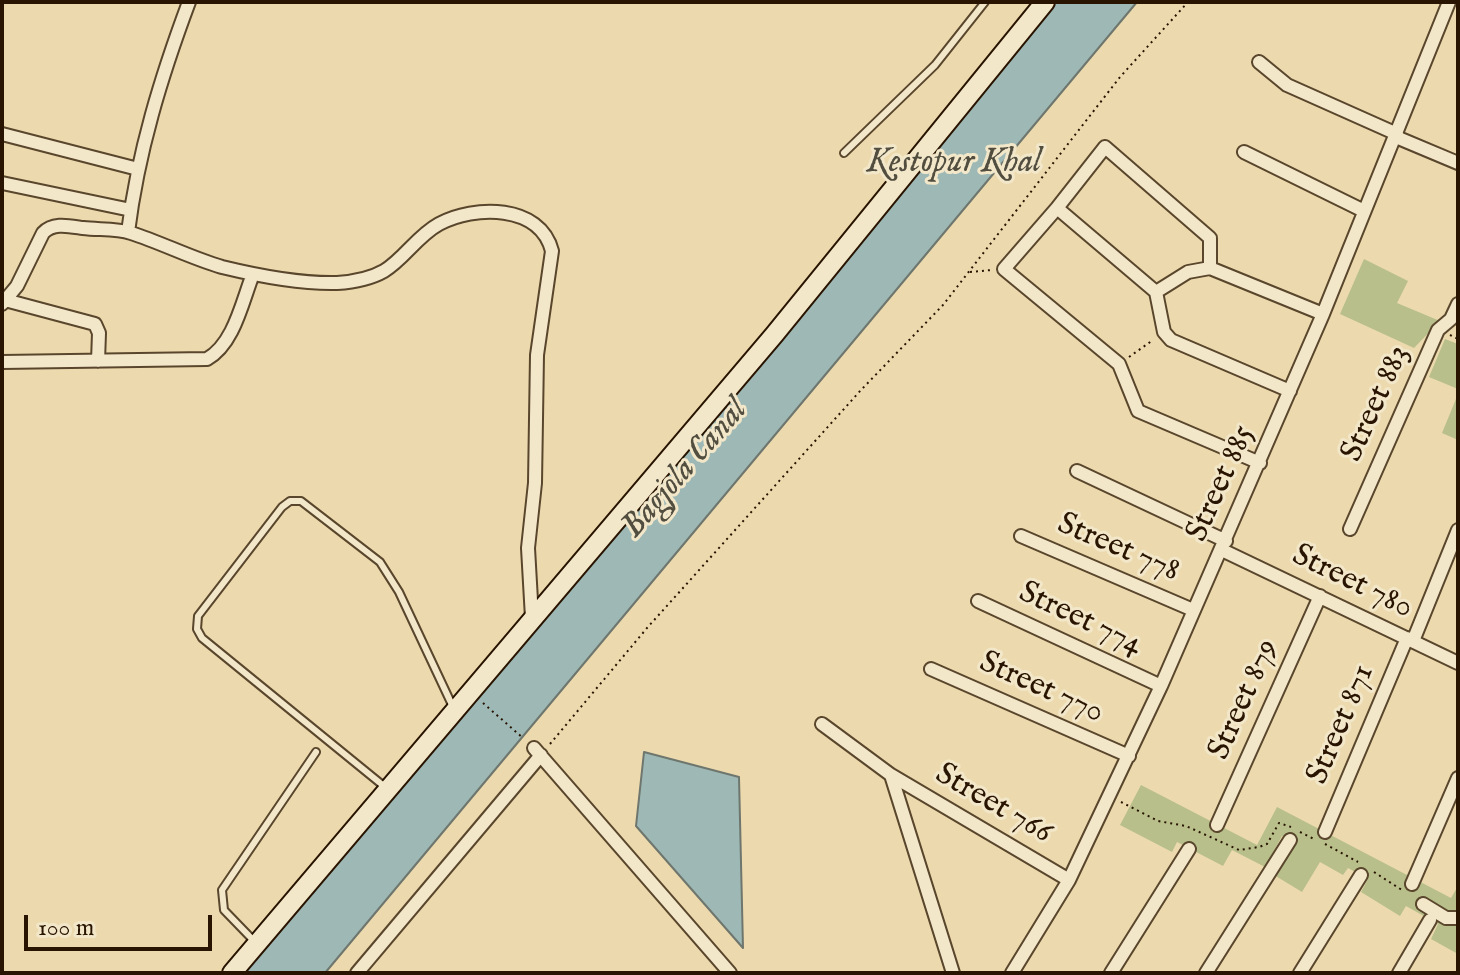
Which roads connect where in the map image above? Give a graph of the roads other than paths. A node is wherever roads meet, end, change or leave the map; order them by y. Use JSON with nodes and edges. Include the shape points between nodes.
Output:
{"nodes":[{"id":1,"x":189,"y":2,"type":"edge"},
{"id":2,"x":985,"y":2,"type":"edge"},
{"id":3,"x":1045,"y":2,"type":"edge"},
{"id":4,"x":1449,"y":2,"type":"edge"},
{"id":5,"x":1259,"y":62,"type":"dead end"},
{"id":6,"x":2,"y":134,"type":"edge"},
{"id":7,"x":1396,"y":135,"type":"junction"},
{"id":8,"x":1244,"y":152,"type":"dead end"},
{"id":9,"x":844,"y":153,"type":"dead end"},
{"id":10,"x":1458,"y":163,"type":"edge"},
{"id":11,"x":138,"y":169,"type":"junction"},
{"id":12,"x":2,"y":183,"type":"edge"},
{"id":13,"x":1057,"y":208,"type":"junction"},
{"id":14,"x":131,"y":210,"type":"junction"},
{"id":15,"x":1364,"y":211,"type":"junction"},
{"id":16,"x":128,"y":232,"type":"junction"},
{"id":17,"x":1210,"y":268,"type":"junction"},
{"id":18,"x":253,"y":274,"type":"junction"},
{"id":19,"x":1156,"y":292,"type":"junction"},
{"id":20,"x":4,"y":302,"type":"edge"},
{"id":21,"x":1458,"y":304,"type":"edge"},
{"id":22,"x":1323,"y":314,"type":"junction"},
{"id":23,"x":98,"y":361,"type":"junction"},
{"id":24,"x":2,"y":362,"type":"edge"},
{"id":25,"x":1290,"y":391,"type":"junction"},
{"id":26,"x":1260,"y":463,"type":"junction"},
{"id":27,"x":1077,"y":471,"type":"dead end"},
{"id":28,"x":1350,"y":529,"type":"dead end"},
{"id":29,"x":1458,"y":530,"type":"edge"},
{"id":30,"x":1021,"y":536,"type":"dead end"},
{"id":31,"x":1224,"y":545,"type":"junction"},
{"id":32,"x":1320,"y":596,"type":"junction"},
{"id":33,"x":978,"y":601,"type":"dead end"},
{"id":34,"x":1193,"y":610,"type":"junction"},
{"id":35,"x":532,"y":618,"type":"junction"},
{"id":36,"x":1410,"y":639,"type":"junction"},
{"id":37,"x":1458,"y":663,"type":"edge"},
{"id":38,"x":931,"y":669,"type":"dead end"},
{"id":39,"x":1161,"y":686,"type":"junction"},
{"id":40,"x":454,"y":709,"type":"junction"},
{"id":41,"x":822,"y":724,"type":"dead end"},
{"id":42,"x":316,"y":752,"type":"dead end"},
{"id":43,"x":1129,"y":756,"type":"junction"},
{"id":44,"x":891,"y":775,"type":"junction"},
{"id":45,"x":1458,"y":778,"type":"edge"},
{"id":46,"x":387,"y":789,"type":"junction"},
{"id":47,"x":1217,"y":825,"type":"dead end"},
{"id":48,"x":1325,"y":832,"type":"dead end"},
{"id":49,"x":1290,"y":840,"type":"dead end"},
{"id":50,"x":1189,"y":849,"type":"dead end"},
{"id":51,"x":1365,"y":870,"type":"road end"},
{"id":52,"x":1069,"y":880,"type":"junction"},
{"id":53,"x":1412,"y":884,"type":"dead end"},
{"id":54,"x":1423,"y":904,"type":"road end"},
{"id":55,"x":1458,"y":918,"type":"edge"},
{"id":56,"x":1430,"y":920,"type":"dead end"},
{"id":57,"x":256,"y":944,"type":"junction"},
{"id":58,"x":232,"y":973,"type":"edge"},
{"id":59,"x":357,"y":973,"type":"edge"},
{"id":60,"x":730,"y":973,"type":"edge"},
{"id":61,"x":953,"y":973,"type":"edge"},
{"id":62,"x":1012,"y":973,"type":"edge"},
{"id":63,"x":1111,"y":973,"type":"edge"},
{"id":64,"x":1206,"y":973,"type":"edge"},
{"id":65,"x":1300,"y":973,"type":"edge"},
{"id":66,"x":1399,"y":973,"type":"edge"}],
"edges":[{"from":1,"to":11,"type":"street","via":[[160,81]]},
{"from":2,"to":9,"type":"lane","via":[[935,65]]},
{"from":3,"to":35,"type":"street","via":[[784,323]]},
{"from":4,"to":7,"type":"street","name":"Street 885"},
{"from":5,"to":7,"type":"street","via":[[1287,85]]},
{"from":6,"to":11,"type":"street"},
{"from":7,"to":10,"type":"street"},
{"from":7,"to":15,"type":"street","name":"Street 885"},
{"from":8,"to":15,"type":"street"},
{"from":11,"to":14,"type":"street"},
{"from":12,"to":14,"type":"street"},
{"from":13,"to":17,"type":"street","via":[[1105,147],[1210,238]]},
{"from":13,"to":19,"type":"street"},
{"from":13,"to":26,"type":"street","via":[[1004,269],[1119,364],[1138,411]]},
{"from":14,"to":16,"type":"street"},
{"from":15,"to":22,"type":"street","name":"Street 885"},
{"from":16,"to":18,"type":"street"},
{"from":16,"to":20,"type":"street","via":[[64,225],[47,229]]},
{"from":17,"to":19,"type":"street","via":[[1188,272]]},
{"from":17,"to":22,"type":"street"},
{"from":18,"to":23,"type":"street","via":[[219,353],[207,359]]},
{"from":18,"to":35,"type":"street","via":[[337,283],[371,277],[387,270],[438,224],[478,212],[520,216],[548,236],[551,267],[537,355],[528,548]]},
{"from":19,"to":25,"type":"street","via":[[1164,332],[1180,344]]},
{"from":20,"to":23,"type":"street","via":[[95,324]]},
{"from":21,"to":28,"type":"street","name":"Street 883","via":[[1438,330]]},
{"from":22,"to":25,"type":"street","name":"Street 885"},
{"from":23,"to":24,"type":"street"},
{"from":25,"to":26,"type":"street","name":"Street 885"},
{"from":26,"to":31,"type":"street","name":"Street 885"},
{"from":27,"to":31,"type":"street","name":"Street 780"},
{"from":29,"to":36,"type":"street","name":"Street 871"},
{"from":30,"to":34,"type":"street","name":"Street 778"},
{"from":31,"to":32,"type":"street","name":"Street 780"},
{"from":31,"to":34,"type":"street","name":"Street 885"},
{"from":32,"to":36,"type":"street","name":"Street 780"},
{"from":32,"to":47,"type":"street","name":"Street 879"},
{"from":33,"to":39,"type":"street","name":"Street 774"},
{"from":34,"to":39,"type":"street","name":"Street 885"},
{"from":35,"to":40,"type":"street","via":[[472,695]]},
{"from":36,"to":37,"type":"street","name":"Street 780"},
{"from":36,"to":48,"type":"street","name":"Street 871"},
{"from":38,"to":43,"type":"street","name":"Street 770"},
{"from":39,"to":43,"type":"street","name":"Street 885"},
{"from":40,"to":46,"type":"street"},
{"from":40,"to":46,"type":"lane","via":[[380,562],[301,501],[282,507],[198,616],[197,629]]},
{"from":41,"to":44,"type":"street","name":"Street 766"},
{"from":42,"to":57,"type":"lane","via":[[222,890],[224,910]]},
{"from":43,"to":52,"type":"street","name":"Street 885"},
{"from":44,"to":52,"type":"street","name":"Street 766"},
{"from":44,"to":61,"type":"street"},
{"from":45,"to":53,"type":"street"},
{"from":46,"to":57,"type":"street"},
{"from":49,"to":64,"type":"street"},
{"from":50,"to":63,"type":"street"},
{"from":51,"to":65,"type":"street"},
{"from":52,"to":62,"type":"street","name":"Street 885"},
{"from":54,"to":55,"type":"street","via":[[1446,918]]},
{"from":56,"to":66,"type":"street"},
{"from":57,"to":58,"type":"street"},
{"from":59,"to":60,"type":"street","via":[[538,751]]}]}
